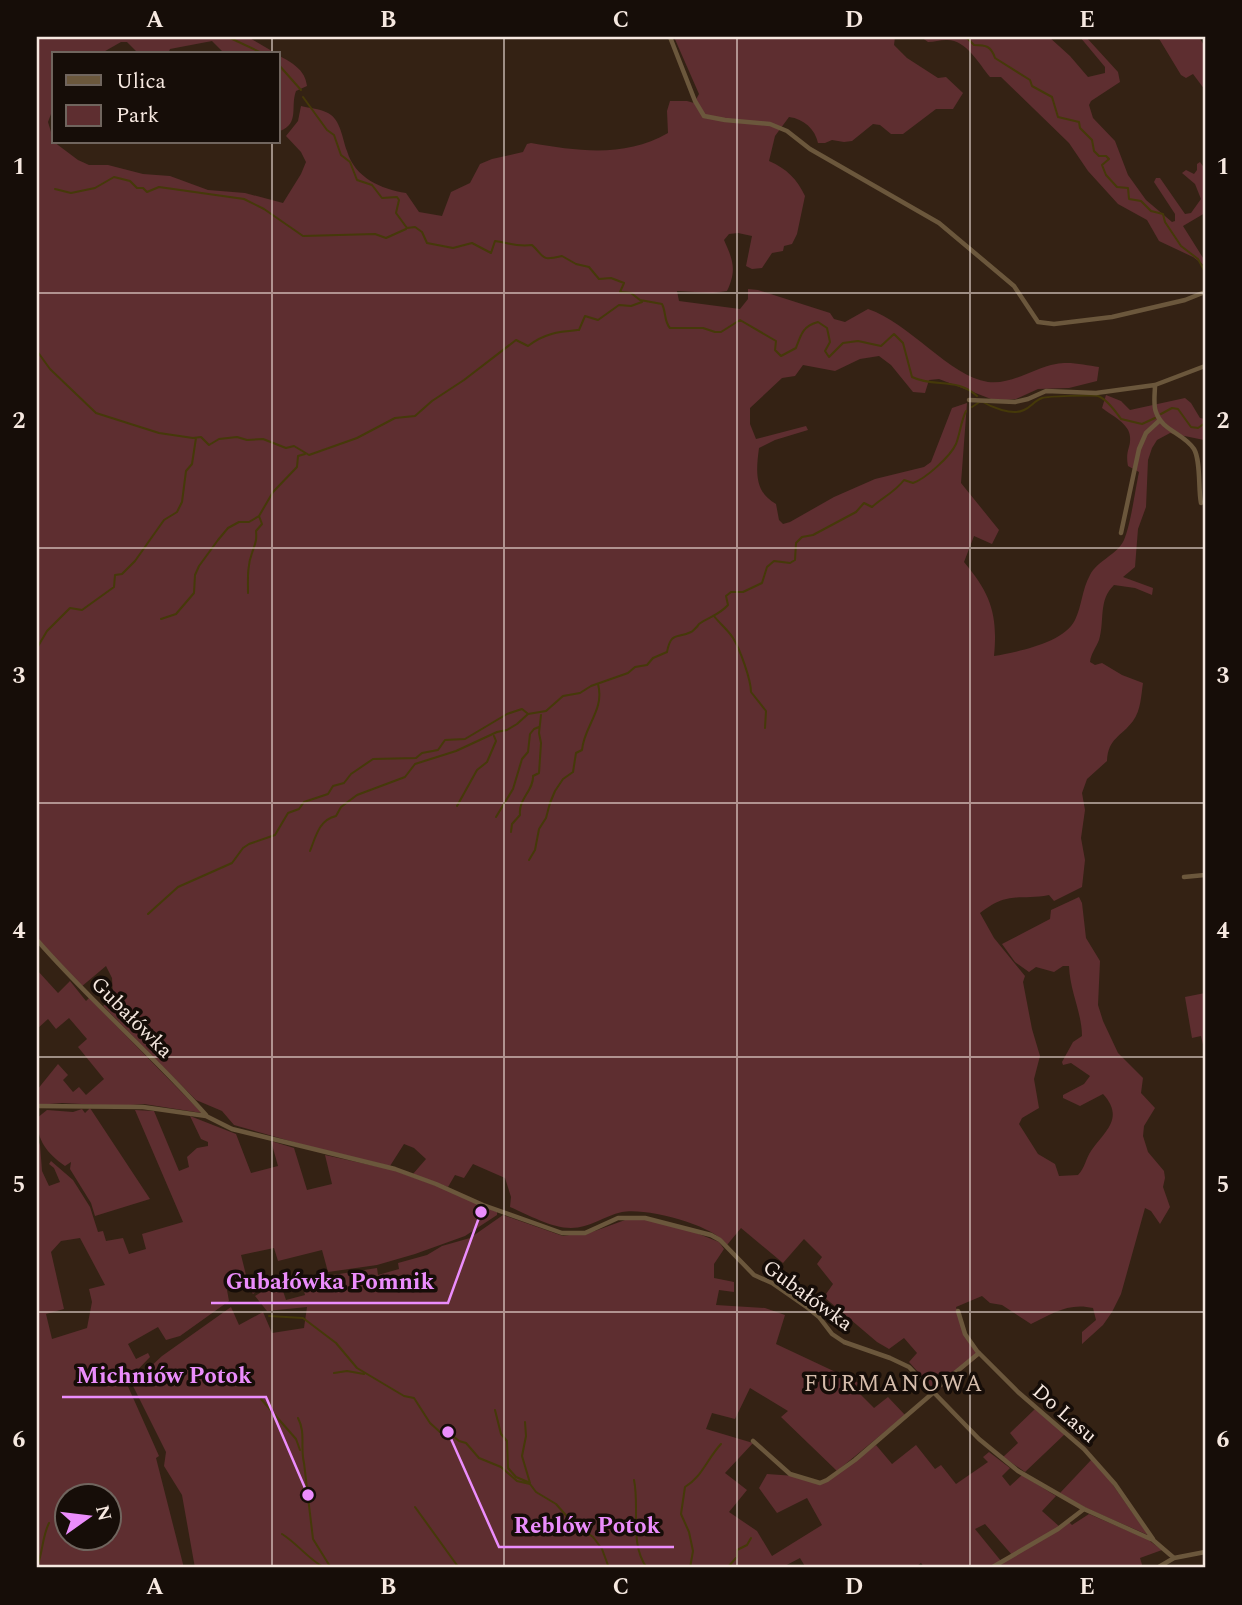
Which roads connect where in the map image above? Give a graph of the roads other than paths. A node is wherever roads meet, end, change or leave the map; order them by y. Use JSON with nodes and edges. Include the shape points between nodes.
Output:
{"nodes":[{"id":1,"x":670,"y":37,"type":"edge"},
{"id":2,"x":1205,"y":292,"type":"edge"},
{"id":3,"x":1205,"y":366,"type":"edge"},
{"id":4,"x":1155,"y":385,"type":"junction"},
{"id":5,"x":970,"y":400,"type":"dead end"},
{"id":6,"x":1160,"y":420,"type":"junction"},
{"id":7,"x":1201,"y":503,"type":"dead end"},
{"id":8,"x":1121,"y":533,"type":"dead end"},
{"id":9,"x":1205,"y":875,"type":"edge"},
{"id":10,"x":1184,"y":877,"type":"dead end"},
{"id":11,"x":37,"y":940,"type":"edge"},
{"id":12,"x":37,"y":1106,"type":"edge"},
{"id":13,"x":206,"y":1116,"type":"junction"},
{"id":14,"x":958,"y":1311,"type":"dead end"},
{"id":15,"x":979,"y":1353,"type":"junction"},
{"id":16,"x":934,"y":1391,"type":"junction"},
{"id":17,"x":753,"y":1441,"type":"dead end"},
{"id":18,"x":1084,"y":1510,"type":"junction"},
{"id":19,"x":1153,"y":1540,"type":"junction"},
{"id":20,"x":1205,"y":1552,"type":"edge"},
{"id":21,"x":1174,"y":1558,"type":"junction"},
{"id":22,"x":991,"y":1568,"type":"edge"},
{"id":23,"x":1157,"y":1568,"type":"edge"}],
"edges":[{"from":1,"to":2,"type":"street","via":[[704,116],[769,124],[787,131],[939,223],[1014,286],[1038,322],[1112,317]]},
{"from":3,"to":4,"type":"street"},
{"from":4,"to":5,"type":"street","via":[[1096,393],[1046,391],[1015,402]]},
{"from":4,"to":6,"type":"street","via":[[1155,411]]},
{"from":6,"to":7,"type":"street","via":[[1194,449]]},
{"from":6,"to":8,"type":"street","via":[[1146,433],[1139,449]]},
{"from":9,"to":10,"type":"street"},
{"from":11,"to":13,"type":"street","name":"Gubałówka"},
{"from":12,"to":13,"type":"street","name":"Gubałówka","via":[[143,1107]]},
{"from":13,"to":16,"type":"street","name":"Gubałówka","via":[[232,1129],[395,1169],[562,1233],[584,1233],[618,1218],[645,1218],[711,1235],[754,1275],[808,1308],[844,1342],[909,1367]]},
{"from":14,"to":15,"type":"street","name":"Do Lasu","via":[[965,1334]]},
{"from":15,"to":16,"type":"street"},
{"from":15,"to":19,"type":"street","name":"Do Lasu","via":[[1099,1465]]},
{"from":16,"to":17,"type":"street","via":[[863,1453],[820,1483],[790,1474]]},
{"from":16,"to":18,"type":"street","name":"Gubałówka","via":[[1002,1459]]},
{"from":18,"to":19,"type":"street","name":"Gubałówka"},
{"from":18,"to":22,"type":"street"},
{"from":19,"to":21,"type":"street","name":"Gubałówka"},
{"from":20,"to":21,"type":"street"},
{"from":21,"to":23,"type":"street"}]}
